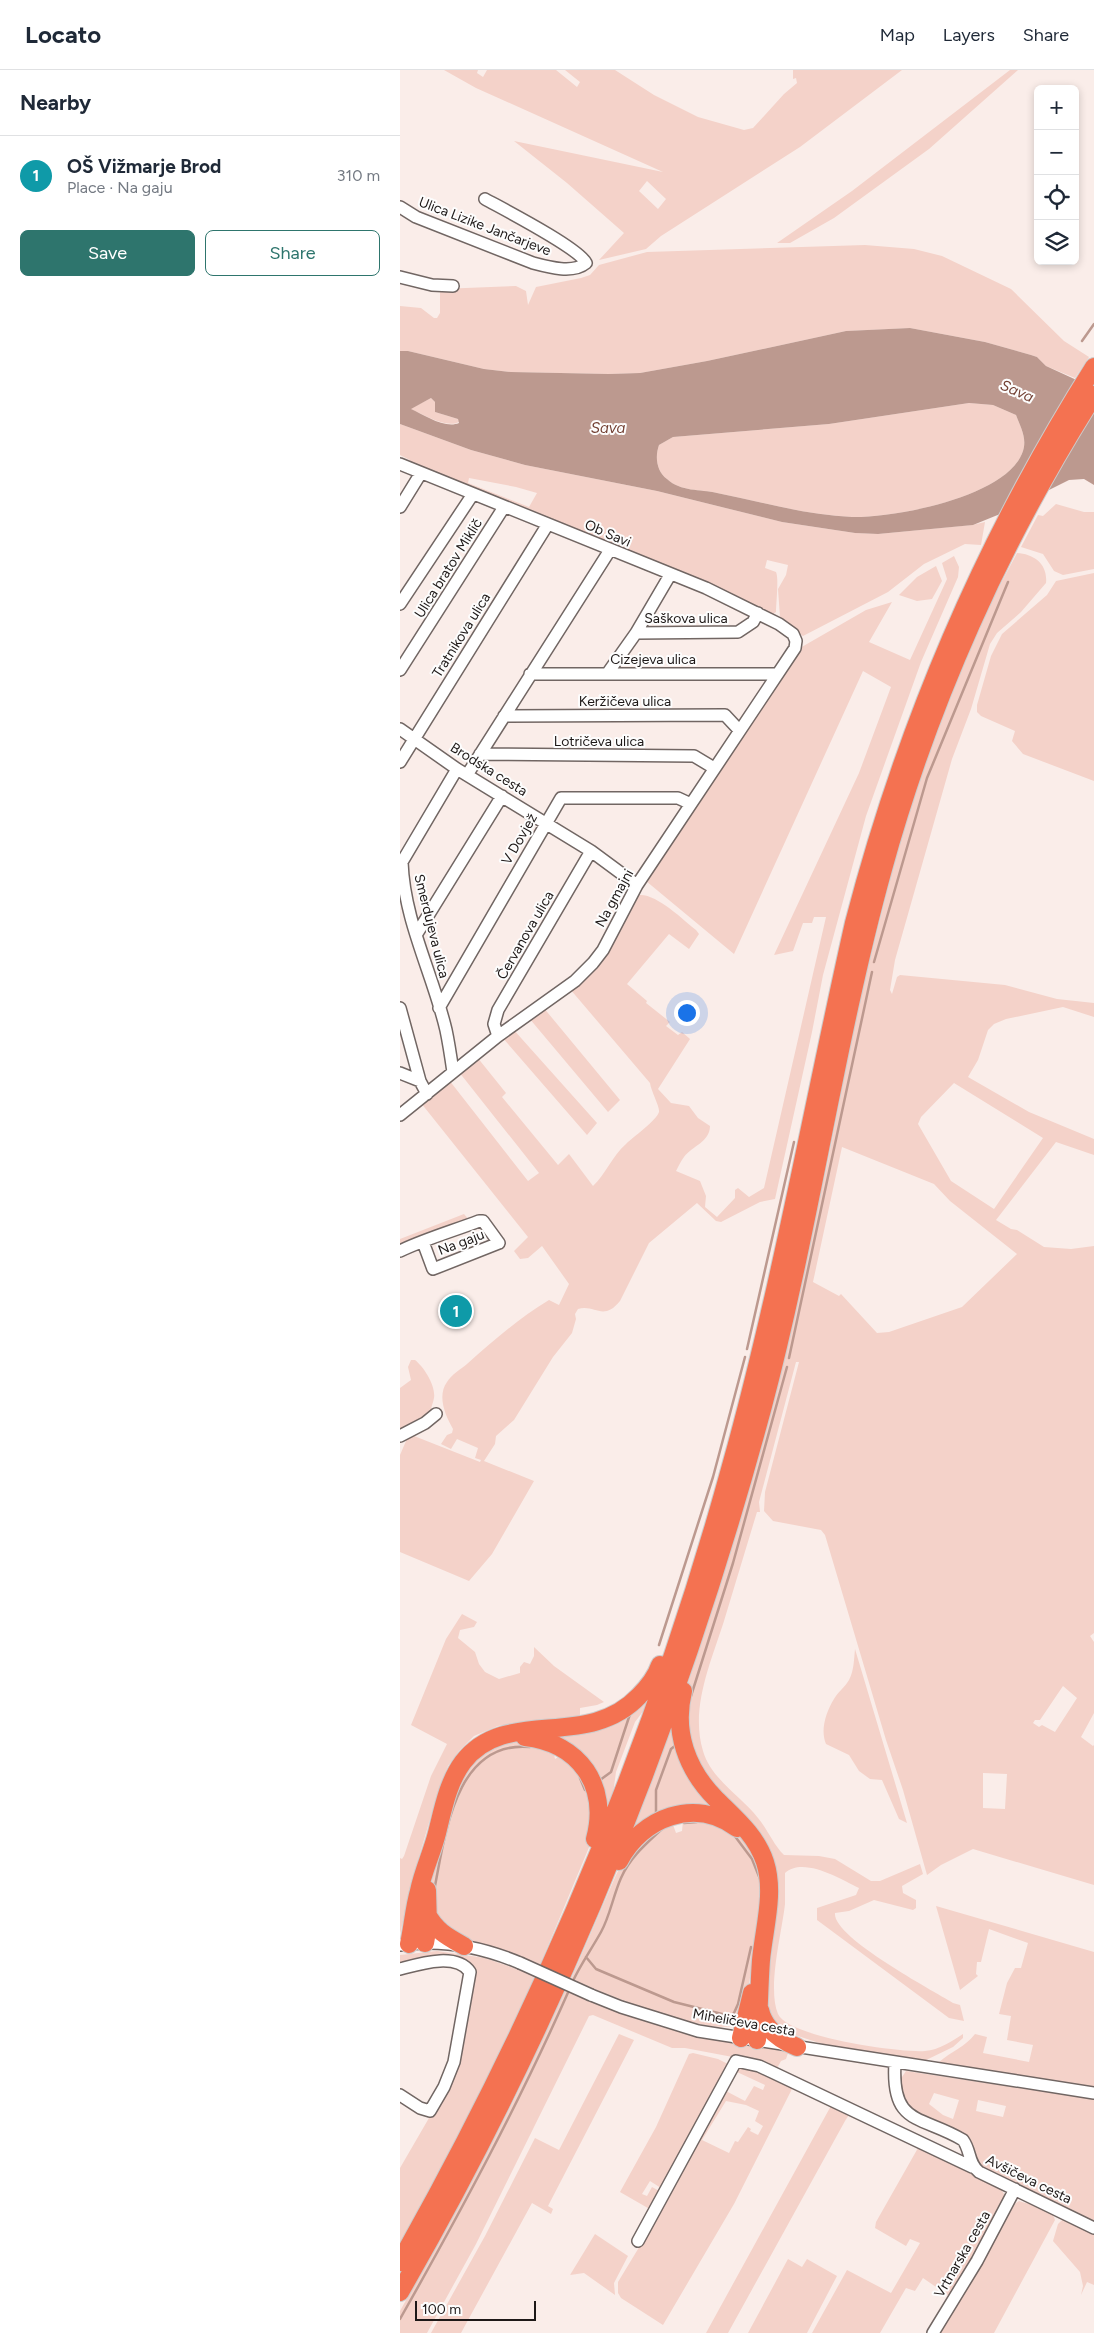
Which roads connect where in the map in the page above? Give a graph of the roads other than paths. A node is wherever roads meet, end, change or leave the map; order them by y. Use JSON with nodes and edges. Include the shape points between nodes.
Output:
{"nodes":[{"id":1,"x":485,"y":199,"type":"dead end"},
{"id":2,"x":400,"y":207,"type":"edge"},
{"id":3,"x":400,"y":276,"type":"edge"},
{"id":4,"x":453,"y":286,"type":"dead end"},
{"id":5,"x":1094,"y":367,"type":"edge"},
{"id":6,"x":1094,"y":395,"type":"edge"},
{"id":7,"x":400,"y":464,"type":"edge"},
{"id":8,"x":421,"y":473,"type":"junction"},
{"id":9,"x":474,"y":494,"type":"junction"},
{"id":10,"x":400,"y":507,"type":"edge"},
{"id":11,"x":504,"y":507,"type":"junction"},
{"id":12,"x":548,"y":524,"type":"junction"},
{"id":13,"x":610,"y":550,"type":"junction"},
{"id":14,"x":996,"y":554,"type":"junction"},
{"id":15,"x":670,"y":575,"type":"junction"},
{"id":16,"x":400,"y":604,"type":"edge"},
{"id":17,"x":758,"y":613,"type":"junction"},
{"id":18,"x":636,"y":633,"type":"junction"},
{"id":19,"x":796,"y":642,"type":"joint"},
{"id":20,"x":400,"y":670,"type":"edge"},
{"id":21,"x":530,"y":674,"type":"junction"},
{"id":22,"x":607,"y":674,"type":"junction"},
{"id":23,"x":776,"y":674,"type":"junction"},
{"id":24,"x":504,"y":716,"type":"junction"},
{"id":25,"x":400,"y":729,"type":"edge"},
{"id":26,"x":739,"y":730,"type":"junction"},
{"id":27,"x":413,"y":739,"type":"junction"},
{"id":28,"x":480,"y":754,"type":"junction"},
{"id":29,"x":400,"y":762,"type":"edge"},
{"id":30,"x":714,"y":768,"type":"junction"},
{"id":31,"x":457,"y":769,"type":"junction"},
{"id":32,"x":468,"y":775,"type":"junction"},
{"id":33,"x":502,"y":796,"type":"junction"},
{"id":34,"x":691,"y":804,"type":"junction"},
{"id":35,"x":546,"y":822,"type":"junction"},
{"id":36,"x":591,"y":851,"type":"junction"},
{"id":37,"x":637,"y":885,"type":"junction"},
{"id":38,"x":416,"y":935,"type":"junction"},
{"id":39,"x":400,"y":1008,"type":"edge"},
{"id":40,"x":439,"y":1008,"type":"junction"},
{"id":41,"x":498,"y":1036,"type":"junction"},
{"id":42,"x":453,"y":1072,"type":"junction"},
{"id":43,"x":400,"y":1073,"type":"edge"},
{"id":44,"x":420,"y":1081,"type":"junction"},
{"id":45,"x":427,"y":1094,"type":"junction"},
{"id":46,"x":400,"y":1115,"type":"edge"},
{"id":47,"x":423,"y":1242,"type":"junction"},
{"id":48,"x":400,"y":1251,"type":"edge"},
{"id":49,"x":436,"y":1414,"type":"dead end"},
{"id":50,"x":400,"y":1436,"type":"edge"},
{"id":51,"x":701,"y":1616,"type":"junction"},
{"id":52,"x":681,"y":1630,"type":"junction"},
{"id":53,"x":497,"y":1738,"type":"junction"},
{"id":54,"x":754,"y":1841,"type":"junction"},
{"id":55,"x":429,"y":1862,"type":"junction"},
{"id":56,"x":583,"y":1907,"type":"junction"},
{"id":57,"x":427,"y":1914,"type":"junction"},
{"id":58,"x":411,"y":1944,"type":"edge"},
{"id":59,"x":464,"y":1946,"type":"junction"},
{"id":60,"x":762,"y":1959,"type":"junction"},
{"id":61,"x":400,"y":1969,"type":"edge"},
{"id":62,"x":759,"y":2008,"type":"junction"},
{"id":63,"x":749,"y":2039,"type":"junction"},
{"id":64,"x":797,"y":2046,"type":"junction"},
{"id":65,"x":895,"y":2063,"type":"junction"},
{"id":66,"x":1094,"y":2094,"type":"edge"},
{"id":67,"x":400,"y":2095,"type":"edge"},
{"id":68,"x":972,"y":2167,"type":"junction"},
{"id":69,"x":1015,"y":2189,"type":"junction"},
{"id":70,"x":1094,"y":2228,"type":"edge"},
{"id":71,"x":638,"y":2241,"type":"dead end"},
{"id":72,"x":400,"y":2262,"type":"edge"},
{"id":73,"x":400,"y":2292,"type":"edge"},
{"id":74,"x":933,"y":2333,"type":"edge"}],
"edges":[{"from":1,"to":2,"type":"street","name":"Ulica Lizike Jančarjeve","via":[[530,223],[585,260],[584,265],[561,268],[533,263],[416,217]]},
{"from":3,"to":4,"type":"street","via":[[432,285]]},
{"from":5,"to":14,"type":"highway","via":[[1046,446]]},
{"from":6,"to":14,"type":"highway"},
{"from":7,"to":8,"type":"street","name":"Ob Savi"},
{"from":8,"to":9,"type":"street","name":"Ob Savi"},
{"from":8,"to":10,"type":"street"},
{"from":9,"to":11,"type":"street","name":"Ob Savi"},
{"from":9,"to":16,"type":"street"},
{"from":11,"to":12,"type":"street","name":"Ob Savi"},
{"from":11,"to":20,"type":"street","name":"Ulica bratov Miklič"},
{"from":12,"to":13,"type":"street","name":"Ob Savi"},
{"from":12,"to":27,"type":"street","name":"Tratnikova ulica"},
{"from":13,"to":15,"type":"street","name":"Ob Savi"},
{"from":13,"to":21,"type":"street"},
{"from":14,"to":51,"type":"highway","via":[[920,753],[884,866],[849,1009],[782,1328],[742,1483]]},
{"from":14,"to":52,"type":"highway","via":[[930,686],[870,862],[840,986],[764,1342],[730,1470]]},
{"from":15,"to":17,"type":"street","name":"Ob Savi"},
{"from":15,"to":18,"type":"street"},
{"from":17,"to":18,"type":"street","name":"Saškova ulica","via":[[753,622],[738,632]]},
{"from":17,"to":19,"type":"street","name":"Ob Savi","via":[[785,628]]},
{"from":18,"to":22,"type":"street"},
{"from":19,"to":23,"type":"street","name":"Na gmajni"},
{"from":21,"to":22,"type":"street","name":"Cizejeva ulica"},
{"from":21,"to":24,"type":"street"},
{"from":22,"to":23,"type":"street","name":"Cizejeva ulica"},
{"from":23,"to":26,"type":"street","name":"Na gmajni"},
{"from":24,"to":26,"type":"street","name":"Keržičeva ulica","via":[[725,715]]},
{"from":24,"to":28,"type":"street"},
{"from":25,"to":27,"type":"street","name":"Brodska cesta"},
{"from":26,"to":30,"type":"street","name":"Na gmajni"},
{"from":27,"to":29,"type":"street","name":"Tratnikova ulica"},
{"from":27,"to":31,"type":"street","name":"Brodska cesta"},
{"from":28,"to":30,"type":"street","name":"Lotričeva ulica","via":[[694,756]]},
{"from":28,"to":32,"type":"street"},
{"from":30,"to":34,"type":"street","name":"Na gmajni"},
{"from":31,"to":32,"type":"street","name":"Brodska cesta"},
{"from":31,"to":38,"type":"street","name":"Smerdujeva ulica","via":[[402,862]]},
{"from":32,"to":33,"type":"street","name":"Brodska cesta"},
{"from":33,"to":35,"type":"street","name":"Brodska cesta"},
{"from":33,"to":38,"type":"street"},
{"from":34,"to":35,"type":"street","name":"V Dovjež","via":[[678,798],[561,798]]},
{"from":34,"to":37,"type":"street","name":"Na gmajni"},
{"from":35,"to":36,"type":"street","name":"Brodska cesta"},
{"from":35,"to":40,"type":"street","name":"V Dovjež"},
{"from":36,"to":37,"type":"street","name":"Brodska cesta"},
{"from":36,"to":41,"type":"street","name":"Červanova ulica","via":[[498,1010],[494,1024]]},
{"from":37,"to":41,"type":"street","name":"Na gmajni","via":[[593,963],[575,981]]},
{"from":38,"to":40,"type":"street","name":"Smerdujeva ulica"},
{"from":39,"to":44,"type":"street"},
{"from":40,"to":42,"type":"street","name":"Smerdujeva ulica"},
{"from":41,"to":42,"type":"street","name":"Na gmajni"},
{"from":42,"to":45,"type":"street","name":"Na gmajni"},
{"from":43,"to":44,"type":"street"},
{"from":44,"to":45,"type":"street"},
{"from":45,"to":46,"type":"street","name":"Na gmajni"},
{"from":47,"to":47,"type":"street","name":"Na gaju","via":[[433,1268],[499,1243],[482,1221]]},
{"from":47,"to":48,"type":"street","name":"Na gaju"},
{"from":49,"to":50,"type":"street"},
{"from":51,"to":54,"type":"highway","via":[[695,1654],[681,1698],[682,1741],[688,1761],[700,1780],[740,1821]]},
{"from":51,"to":56,"type":"highway","via":[[653,1752]]},
{"from":52,"to":53,"type":"highway","via":[[649,1685],[615,1715],[588,1725],[525,1730]]},
{"from":52,"to":56,"type":"highway"},
{"from":53,"to":55,"type":"highway","via":[[474,1751],[458,1769],[448,1792]]},
{"from":53,"to":56,"type":"highway","via":[[526,1737],[551,1742],[574,1756],[592,1779],[598,1801],[598,1828],[580,1878]]},
{"from":54,"to":56,"type":"highway","via":[[711,1815],[690,1813],[661,1819],[631,1842],[619,1860],[606,1891]]},
{"from":54,"to":60,"type":"highway","via":[[764,1861],[769,1886]]},
{"from":55,"to":57,"type":"highway"},
{"from":55,"to":58,"type":"highway","via":[[418,1893]]},
{"from":56,"to":72,"type":"highway"},
{"from":56,"to":73,"type":"highway","via":[[540,2023]]},
{"from":57,"to":58,"type":"highway"},
{"from":57,"to":59,"type":"highway","via":[[444,1936]]},
{"from":58,"to":59,"type":"street","name":"Miheličeva cesta"},
{"from":59,"to":63,"type":"street","name":"Miheličeva cesta","bridge":true,"via":[[520,1963],[658,2020],[698,2031]]},
{"from":60,"to":62,"type":"highway"},
{"from":60,"to":63,"type":"highway"},
{"from":61,"to":67,"type":"street","via":[[446,1962],[461,1965],[470,1972],[454,2062],[444,2087],[430,2111]]},
{"from":62,"to":63,"type":"highway"},
{"from":62,"to":64,"type":"highway","via":[[769,2028]]},
{"from":63,"to":64,"type":"street","name":"Miheličeva cesta"},
{"from":64,"to":65,"type":"street","name":"Miheličeva cesta"},
{"from":65,"to":66,"type":"street","name":"Miheličeva cesta"},
{"from":65,"to":68,"type":"street","name":"Avšičeva cesta","via":[[896,2091],[903,2108],[919,2121],[963,2140]]},
{"from":68,"to":69,"type":"street","name":"Avšičeva cesta"},
{"from":68,"to":71,"type":"street","via":[[759,2066],[736,2061]]},
{"from":69,"to":70,"type":"street","name":"Avšičeva cesta"},
{"from":69,"to":74,"type":"street","name":"Vrtnarska cesta"}]}
